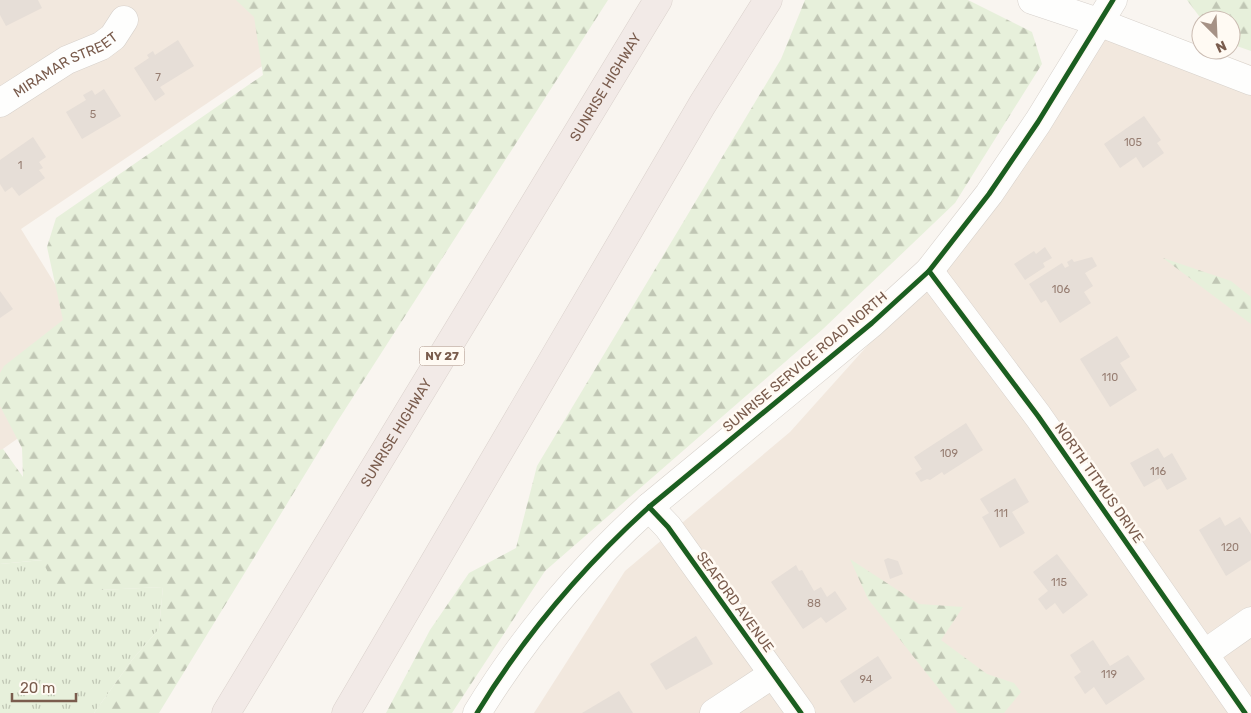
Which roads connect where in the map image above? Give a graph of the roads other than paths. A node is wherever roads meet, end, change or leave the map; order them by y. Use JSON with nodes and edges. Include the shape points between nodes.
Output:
{"nodes":[{"id":1,"x":658,"y":0,"type":"edge"},
{"id":2,"x":768,"y":0,"type":"edge"},
{"id":3,"x":1032,"y":0,"type":"edge"},
{"id":4,"x":1106,"y":11,"type":"edge"},
{"id":5,"x":124,"y":20,"type":"dead end"},
{"id":6,"x":1251,"y":80,"type":"edge"},
{"id":7,"x":0,"y":103,"type":"edge"},
{"id":8,"x":929,"y":271,"type":"junction"},
{"id":9,"x":649,"y":507,"type":"junction"},
{"id":10,"x":1251,"y":622,"type":"edge"},
{"id":11,"x":1204,"y":654,"type":"junction"},
{"id":12,"x":774,"y":674,"type":"junction"},
{"id":13,"x":226,"y":713,"type":"edge"},
{"id":14,"x":346,"y":713,"type":"edge"},
{"id":15,"x":478,"y":713,"type":"edge"},
{"id":16,"x":714,"y":713,"type":"edge"},
{"id":17,"x":801,"y":713,"type":"edge"},
{"id":18,"x":1245,"y":713,"type":"edge"}],
"edges":[{"from":1,"to":13,"type":"highway","name":"SUNRISE HIGHWAY","number":"NY 27"},
{"from":2,"to":14,"type":"highway","via":[[702,105]]},
{"from":3,"to":4,"type":"street"},
{"from":4,"to":6,"type":"street"},
{"from":4,"to":8,"type":"street","name":"SUNRISE SERVICE ROAD NORTH","via":[[989,194]]},
{"from":5,"to":7,"type":"street","name":"MIRAMAR STREET","via":[[113,37],[101,46],[66,60]]},
{"from":8,"to":9,"type":"street","name":"SUNRISE SERVICE ROAD NORTH"},
{"from":8,"to":11,"type":"street","name":"NORTH TITMUS DRIVE","via":[[1038,416]]},
{"from":9,"to":12,"type":"street","name":"SEAFORD AVENUE","via":[[668,527]]},
{"from":9,"to":15,"type":"street","name":"SUNRISE SERVICE ROAD NORTH","via":[[618,535],[562,596]]},
{"from":10,"to":11,"type":"street"},
{"from":11,"to":18,"type":"street","name":"NORTH TITMUS DRIVE"},
{"from":12,"to":16,"type":"street"},
{"from":12,"to":17,"type":"street","name":"SEAFORD AVENUE"}]}
